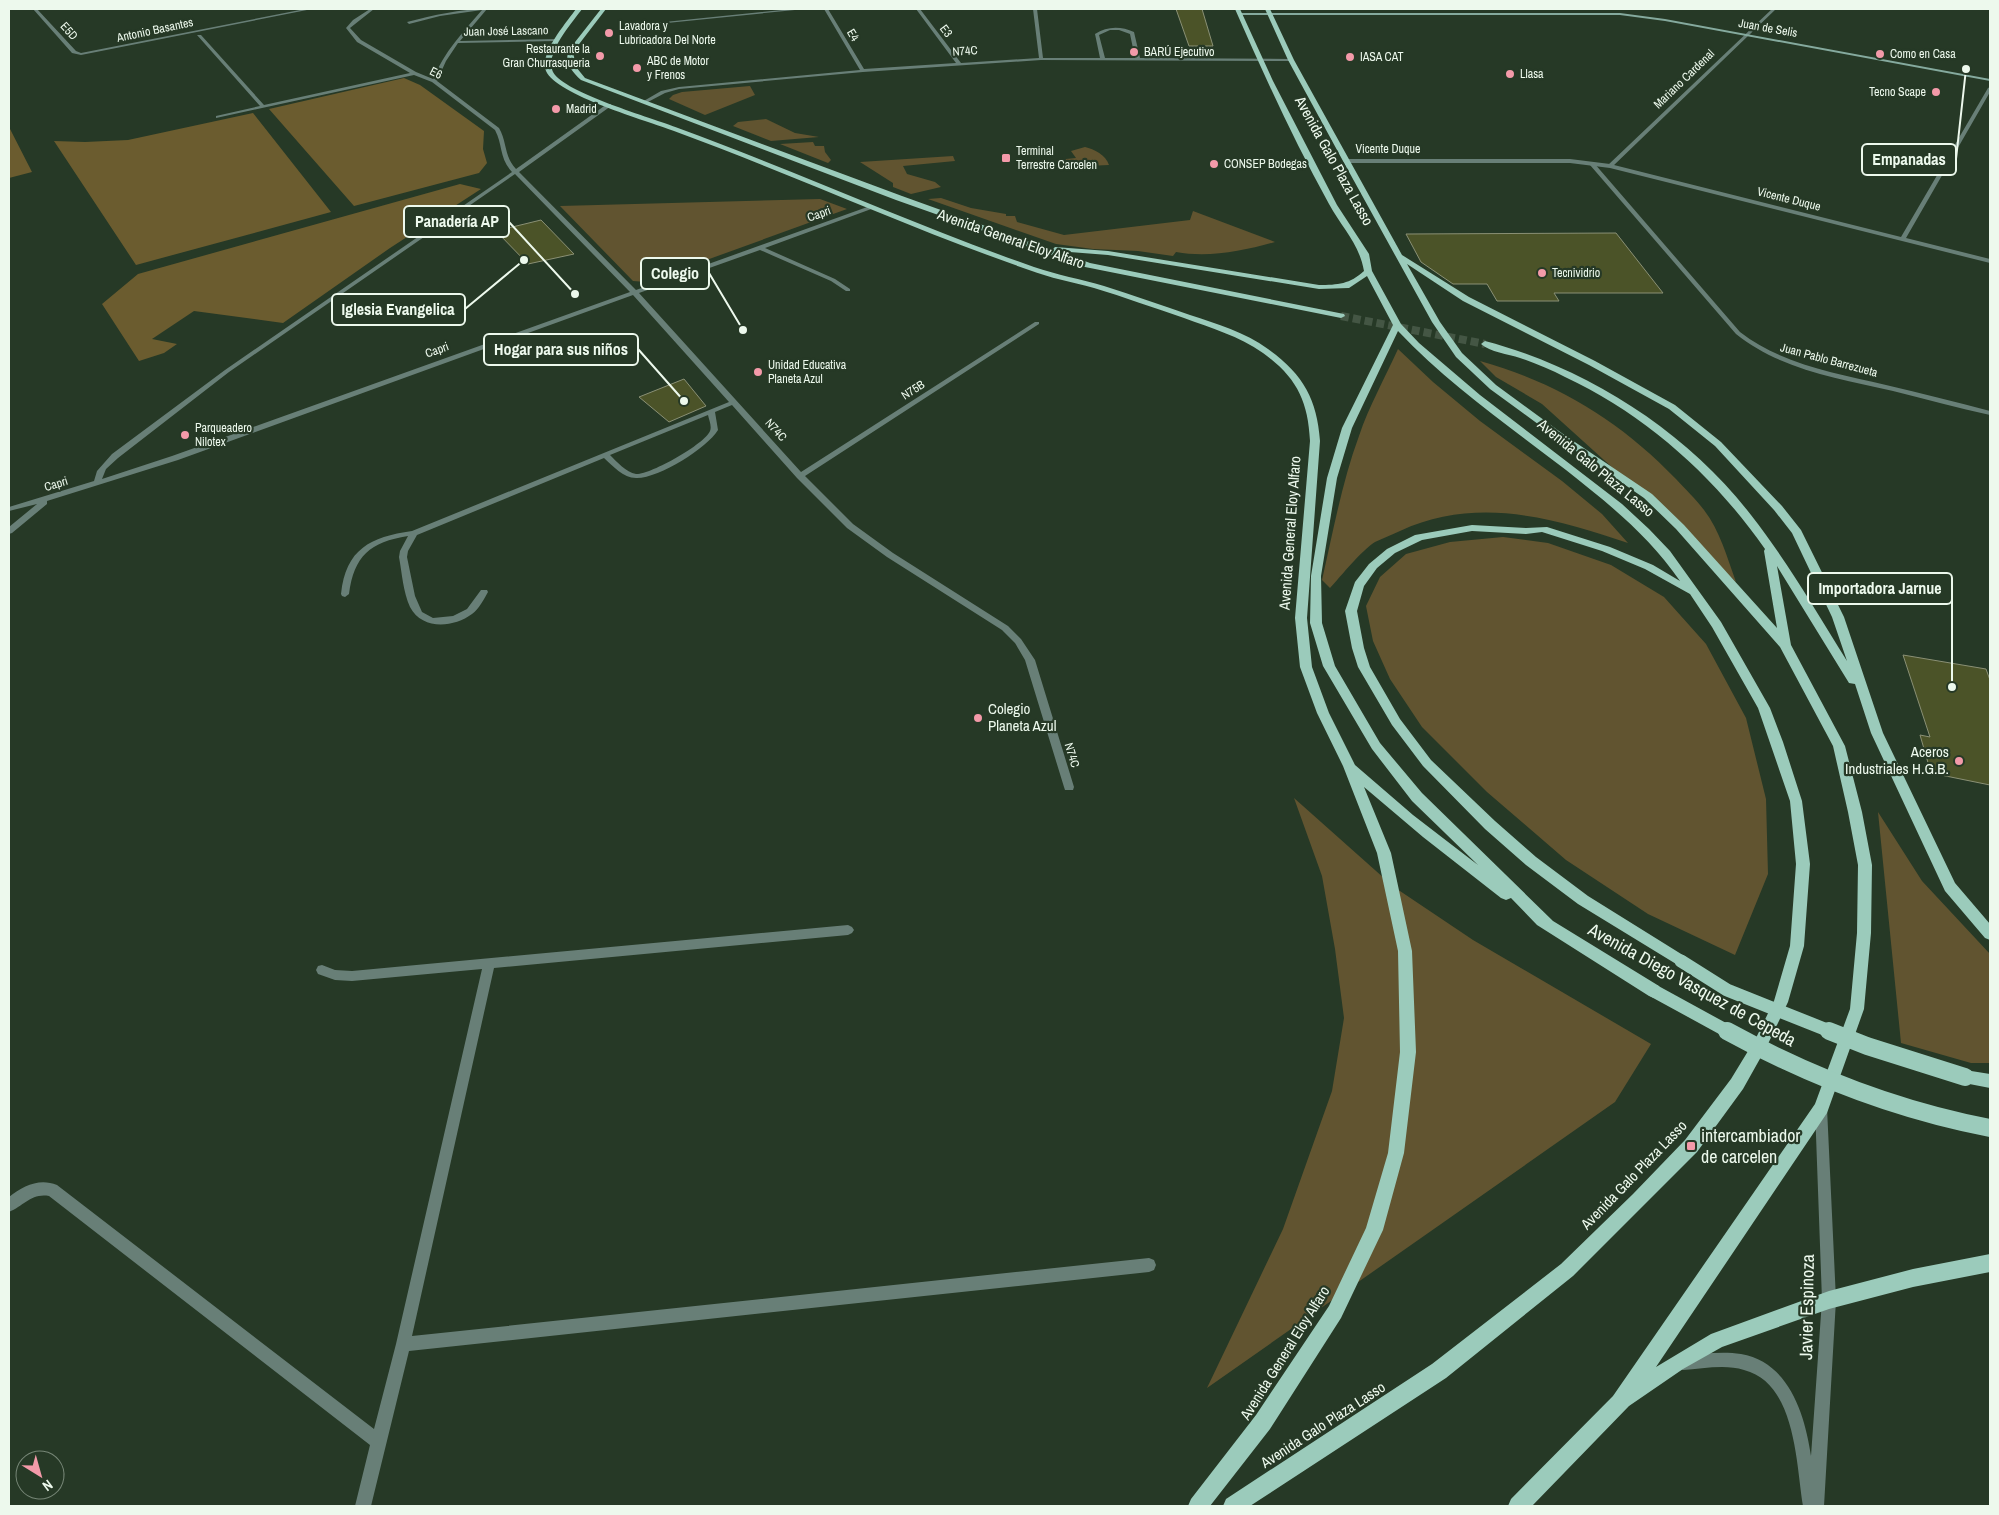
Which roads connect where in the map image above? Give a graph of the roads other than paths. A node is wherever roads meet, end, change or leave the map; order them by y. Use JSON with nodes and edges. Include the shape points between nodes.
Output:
{"nodes":[{"id":1,"x":35,"y":9,"type":"edge"},
{"id":2,"x":310,"y":9,"type":"edge"},
{"id":3,"x":372,"y":9,"type":"edge"},
{"id":4,"x":481,"y":9,"type":"edge"},
{"id":5,"x":485,"y":9,"type":"edge"},
{"id":6,"x":579,"y":9,"type":"edge"},
{"id":7,"x":604,"y":9,"type":"edge"},
{"id":8,"x":803,"y":9,"type":"edge"},
{"id":9,"x":826,"y":9,"type":"edge"},
{"id":10,"x":918,"y":9,"type":"edge"},
{"id":11,"x":1035,"y":9,"type":"edge"},
{"id":12,"x":1774,"y":9,"type":"edge"},
{"id":13,"x":1240,"y":14,"type":"edge"},
{"id":14,"x":1269,"y":14,"type":"edge"},
{"id":15,"x":657,"y":22,"type":"dead end"},
{"id":16,"x":410,"y":23,"type":"dead end"},
{"id":17,"x":200,"y":36,"type":"dead end"},
{"id":18,"x":1744,"y":36,"type":"junction"},
{"id":19,"x":556,"y":40,"type":"junction"},
{"id":20,"x":456,"y":42,"type":"junction"},
{"id":21,"x":94,"y":53,"type":"joint"},
{"id":22,"x":1041,"y":59,"type":"junction"},
{"id":23,"x":1103,"y":60,"type":"junction"},
{"id":24,"x":1138,"y":60,"type":"junction"},
{"id":25,"x":1260,"y":60,"type":"junction"},
{"id":26,"x":1291,"y":60,"type":"junction"},
{"id":27,"x":1890,"y":61,"type":"junction"},
{"id":28,"x":959,"y":64,"type":"junction"},
{"id":29,"x":1886,"y":66,"type":"junction"},
{"id":30,"x":863,"y":71,"type":"junction"},
{"id":31,"x":414,"y":73,"type":"junction"},
{"id":32,"x":1990,"y":80,"type":"edge"},
{"id":33,"x":434,"y":81,"type":"junction"},
{"id":34,"x":1990,"y":87,"type":"edge"},
{"id":35,"x":644,"y":102,"type":"junction"},
{"id":36,"x":610,"y":105,"type":"junction"},
{"id":37,"x":263,"y":107,"type":"junction"},
{"id":38,"x":218,"y":117,"type":"dead end"},
{"id":39,"x":1348,"y":164,"type":"junction"},
{"id":40,"x":1592,"y":164,"type":"junction"},
{"id":41,"x":1610,"y":166,"type":"junction"},
{"id":42,"x":517,"y":172,"type":"junction"},
{"id":43,"x":872,"y":207,"type":"junction"},
{"id":44,"x":1903,"y":239,"type":"junction"},
{"id":45,"x":759,"y":247,"type":"junction"},
{"id":46,"x":1040,"y":248,"type":"junction"},
{"id":47,"x":1400,"y":254,"type":"junction"},
{"id":48,"x":1990,"y":260,"type":"edge"},
{"id":49,"x":1368,"y":270,"type":"junction"},
{"id":50,"x":848,"y":290,"type":"dead end"},
{"id":51,"x":634,"y":292,"type":"junction"},
{"id":52,"x":1341,"y":316,"type":"tunnel mouth"},
{"id":53,"x":1037,"y":324,"type":"dead end"},
{"id":54,"x":1397,"y":325,"type":"junction"},
{"id":55,"x":1485,"y":344,"type":"tunnel mouth"},
{"id":56,"x":734,"y":402,"type":"junction"},
{"id":57,"x":711,"y":411,"type":"junction"},
{"id":58,"x":1990,"y":412,"type":"edge"},
{"id":59,"x":604,"y":454,"type":"junction"},
{"id":60,"x":800,"y":476,"type":"junction"},
{"id":61,"x":98,"y":483,"type":"junction"},
{"id":62,"x":49,"y":498,"type":"junction"},
{"id":63,"x":9,"y":509,"type":"edge"},
{"id":64,"x":9,"y":531,"type":"edge"},
{"id":65,"x":414,"y":533,"type":"junction"},
{"id":66,"x":1768,"y":544,"type":"junction"},
{"id":67,"x":484,"y":592,"type":"dead end"},
{"id":68,"x":345,"y":594,"type":"dead end"},
{"id":69,"x":1694,"y":594,"type":"junction"},
{"id":70,"x":1785,"y":645,"type":"junction"},
{"id":71,"x":1864,"y":697,"type":"junction"},
{"id":72,"x":1349,"y":766,"type":"junction"},
{"id":73,"x":1069,"y":787,"type":"dead end"},
{"id":74,"x":1548,"y":925,"type":"junction"},
{"id":75,"x":848,"y":930,"type":"dead end"},
{"id":76,"x":1990,"y":934,"type":"edge"},
{"id":77,"x":489,"y":964,"type":"junction"},
{"id":78,"x":322,"y":970,"type":"dead end"},
{"id":79,"x":1990,"y":1081,"type":"edge"},
{"id":80,"x":1821,"y":1108,"type":"junction"},
{"id":81,"x":1990,"y":1128,"type":"edge"},
{"id":82,"x":9,"y":1205,"type":"edge"},
{"id":83,"x":1990,"y":1263,"type":"edge"},
{"id":84,"x":1149,"y":1265,"type":"dead end"},
{"id":85,"x":1828,"y":1300,"type":"junction"},
{"id":86,"x":403,"y":1344,"type":"junction"},
{"id":87,"x":1677,"y":1363,"type":"junction"},
{"id":88,"x":1620,"y":1403,"type":"junction"},
{"id":89,"x":379,"y":1442,"type":"junction"},
{"id":90,"x":363,"y":1506,"type":"edge"},
{"id":91,"x":1198,"y":1506,"type":"edge"},
{"id":92,"x":1233,"y":1506,"type":"edge"},
{"id":93,"x":1518,"y":1506,"type":"edge"},
{"id":94,"x":1811,"y":1506,"type":"edge"},
{"id":95,"x":1816,"y":1506,"type":"edge"}],
"edges":[{"from":1,"to":21,"type":"street","name":"E5D","via":[[74,52]]},
{"from":2,"to":21,"type":"street","name":"Antonio Basantes"},
{"from":3,"to":31,"type":"street","name":"E6","via":[[354,21],[348,28],[350,33]]},
{"from":4,"to":16,"type":"street"},
{"from":5,"to":20,"type":"street"},
{"from":6,"to":19,"type":"main road","name":"Avenida General Eloy Alfaro"},
{"from":7,"to":35,"type":"main road","name":"Avenida General Eloy Alfaro","via":[[570,52],[569,61],[583,78]]},
{"from":8,"to":15,"type":"street"},
{"from":9,"to":30,"type":"street","name":"E4"},
{"from":10,"to":28,"type":"street","name":"E3"},
{"from":11,"to":22,"type":"street"},
{"from":12,"to":18,"type":"street","name":"Mariano Cardenal"},
{"from":13,"to":14,"type":"main road","name":"Juan de Selis"},
{"from":13,"to":25,"type":"main road","name":"Avenida Galo Plaza Lasso"},
{"from":14,"to":18,"type":"main road","name":"Juan de Selis","via":[[1600,18]]},
{"from":14,"to":26,"type":"main road","name":"Avenida Galo Plaza Lasso"},
{"from":17,"to":37,"type":"street"},
{"from":18,"to":27,"type":"main road","name":"Juan de Selis"},
{"from":18,"to":29,"type":"main road","name":"Juan de Selis"},
{"from":18,"to":41,"type":"street","name":"Mariano Cardenal"},
{"from":19,"to":20,"type":"street","name":"Juan José Lascano"},
{"from":19,"to":36,"type":"main road","name":"Avenida General Eloy Alfaro","via":[[548,62],[548,71],[553,78],[572,91]]},
{"from":20,"to":33,"type":"street"},
{"from":22,"to":23,"type":"street","name":"N74C"},
{"from":22,"to":28,"type":"street","name":"N74C"},
{"from":23,"to":24,"type":"street","name":"N74C"},
{"from":23,"to":24,"type":"street","via":[[1097,34],[1103,30],[1118,29],[1132,33]]},
{"from":24,"to":25,"type":"street","name":"N74C"},
{"from":25,"to":26,"type":"street","name":"N74C"},
{"from":25,"to":49,"type":"main road","name":"Avenida Galo Plaza Lasso","via":[[1333,205],[1365,254]]},
{"from":26,"to":39,"type":"main road","name":"Avenida Galo Plaza Lasso"},
{"from":27,"to":29,"type":"main road"},
{"from":27,"to":32,"type":"main road","name":"Juan de Selis"},
{"from":28,"to":30,"type":"street","name":"N74C"},
{"from":29,"to":34,"type":"main road","name":"Juan de Selis"},
{"from":30,"to":35,"type":"street","name":"N74C","via":[[679,88]]},
{"from":31,"to":33,"type":"street","name":"E6"},
{"from":31,"to":37,"type":"street"},
{"from":33,"to":42,"type":"street","name":"E6","via":[[497,129],[501,135],[504,159]]},
{"from":34,"to":44,"type":"street"},
{"from":35,"to":46,"type":"main road","name":"Avenida General Eloy Alfaro"},
{"from":36,"to":42,"type":"street"},
{"from":36,"to":43,"type":"main road","name":"Avenida General Eloy Alfaro"},
{"from":37,"to":38,"type":"street"},
{"from":39,"to":40,"type":"street","name":"Vicente Duque"},
{"from":39,"to":47,"type":"main road","name":"Avenida Galo Plaza Lasso"},
{"from":40,"to":41,"type":"street","name":"Vicente Duque"},
{"from":40,"to":58,"type":"street","name":"Juan Pablo Barrezueta","via":[[1738,333],[1758,348],[1778,359],[1810,369]]},
{"from":41,"to":44,"type":"street","name":"Vicente Duque"},
{"from":42,"to":51,"type":"street","name":"N74C"},
{"from":42,"to":61,"type":"street","via":[[227,371],[115,456],[101,470]]},
{"from":43,"to":45,"type":"street","name":"Capri"},
{"from":43,"to":72,"type":"main road","name":"Avenida General Eloy Alfaro","via":[[1032,268],[1224,329],[1262,349],[1300,384],[1311,404],[1315,431],[1302,618],[1306,667],[1323,713]]},
{"from":44,"to":48,"type":"street","name":"Vicente Duque"},
{"from":45,"to":50,"type":"street"},
{"from":45,"to":51,"type":"street","name":"Capri"},
{"from":46,"to":49,"type":"main road","via":[[1108,253],[1319,287],[1343,288],[1357,282]]},
{"from":46,"to":52,"type":"main road","name":"Avenida General Eloy Alfaro","via":[[1113,271]]},
{"from":47,"to":70,"type":"main road","name":"Avenida Galo Plaza Lasso","via":[[1436,322],[1473,370],[1560,436],[1648,496],[1680,527]]},
{"from":47,"to":71,"type":"main road","via":[[1430,278],[1466,299],[1665,403],[1718,444],[1797,532],[1838,617]]},
{"from":49,"to":54,"type":"main road","name":"Avenida Galo Plaza Lasso"},
{"from":51,"to":56,"type":"street","name":"N74C"},
{"from":51,"to":61,"type":"street","name":"Capri"},
{"from":53,"to":60,"type":"street","name":"N75B"},
{"from":54,"to":69,"type":"main road","name":"Avenida Galo Plaza Lasso","via":[[1477,397],[1618,506],[1666,552]]},
{"from":54,"to":74,"type":"main road","via":[[1347,428],[1332,478],[1316,576],[1316,623],[1329,666],[1376,746],[1417,797]]},
{"from":55,"to":66,"type":"main road","via":[[1560,372],[1654,427],[1731,498]]},
{"from":56,"to":57,"type":"street"},
{"from":56,"to":60,"type":"street","name":"N74C"},
{"from":57,"to":59,"type":"street"},
{"from":57,"to":59,"type":"street","via":[[714,426],[711,435],[680,459],[651,474],[633,476]]},
{"from":59,"to":65,"type":"street"},
{"from":60,"to":73,"type":"street","name":"N74C","via":[[850,526],[1005,628],[1018,640],[1030,660]]},
{"from":61,"to":62,"type":"street","name":"Capri"},
{"from":62,"to":63,"type":"street","name":"Capri"},
{"from":62,"to":64,"type":"street"},
{"from":65,"to":67,"type":"street","via":[[403,557],[414,607],[423,618],[448,621],[461,617],[472,610]]},
{"from":65,"to":68,"type":"street","via":[[382,540],[358,556],[349,571]]},
{"from":66,"to":70,"type":"main road"},
{"from":66,"to":71,"type":"main road"},
{"from":69,"to":79,"type":"main road","bridge":true,"via":[[1649,567],[1567,536],[1542,529],[1472,528],[1420,537],[1390,551],[1359,585],[1351,610],[1364,667],[1396,722],[1427,763],[1490,825],[1583,900],[1727,990],[1867,1046],[1965,1077]]},
{"from":69,"to":92,"type":"main road","name":"Avenida Galo Plaza Lasso","via":[[1717,625],[1764,708],[1796,801],[1803,864],[1797,946],[1781,1002],[1761,1043],[1737,1084],[1691,1146],[1566,1270],[1439,1371]]},
{"from":70,"to":80,"type":"main road","name":"Avenida Galo Plaza Lasso","via":[[1839,746],[1856,812],[1865,865],[1864,933],[1857,1009]]},
{"from":71,"to":76,"type":"main road","via":[[1877,732],[1950,887]]},
{"from":72,"to":74,"type":"main road","via":[[1433,840]]},
{"from":72,"to":91,"type":"main road","name":"Avenida General Eloy Alfaro","via":[[1384,853],[1405,951],[1408,1052],[1396,1153],[1374,1230],[1335,1312],[1263,1422]]},
{"from":74,"to":81,"type":"main road","name":"Avenida Diego Vasquez de Cepeda","bridge":true,"via":[[1654,991],[1782,1060],[1864,1094],[1938,1118]]},
{"from":75,"to":77,"type":"street"},
{"from":77,"to":78,"type":"street","via":[[352,976]]},
{"from":77,"to":86,"type":"street"},
{"from":80,"to":85,"type":"street","name":"Javier Espinoza"},
{"from":80,"to":88,"type":"main road","name":"Avenida Galo Plaza Lasso"},
{"from":82,"to":89,"type":"street","via":[[38,1188],[52,1190]]},
{"from":83,"to":85,"type":"main road","via":[[1913,1278]]},
{"from":84,"to":86,"type":"street"},
{"from":85,"to":87,"type":"main road","via":[[1717,1340]]},
{"from":85,"to":95,"type":"street","name":"Javier Espinoza"},
{"from":86,"to":89,"type":"street"},
{"from":87,"to":88,"type":"main road"},
{"from":87,"to":94,"type":"street","via":[[1748,1363],[1772,1376],[1784,1389],[1797,1420]]},
{"from":88,"to":93,"type":"main road","name":"Avenida Galo Plaza Lasso"},
{"from":89,"to":90,"type":"street"}]}
